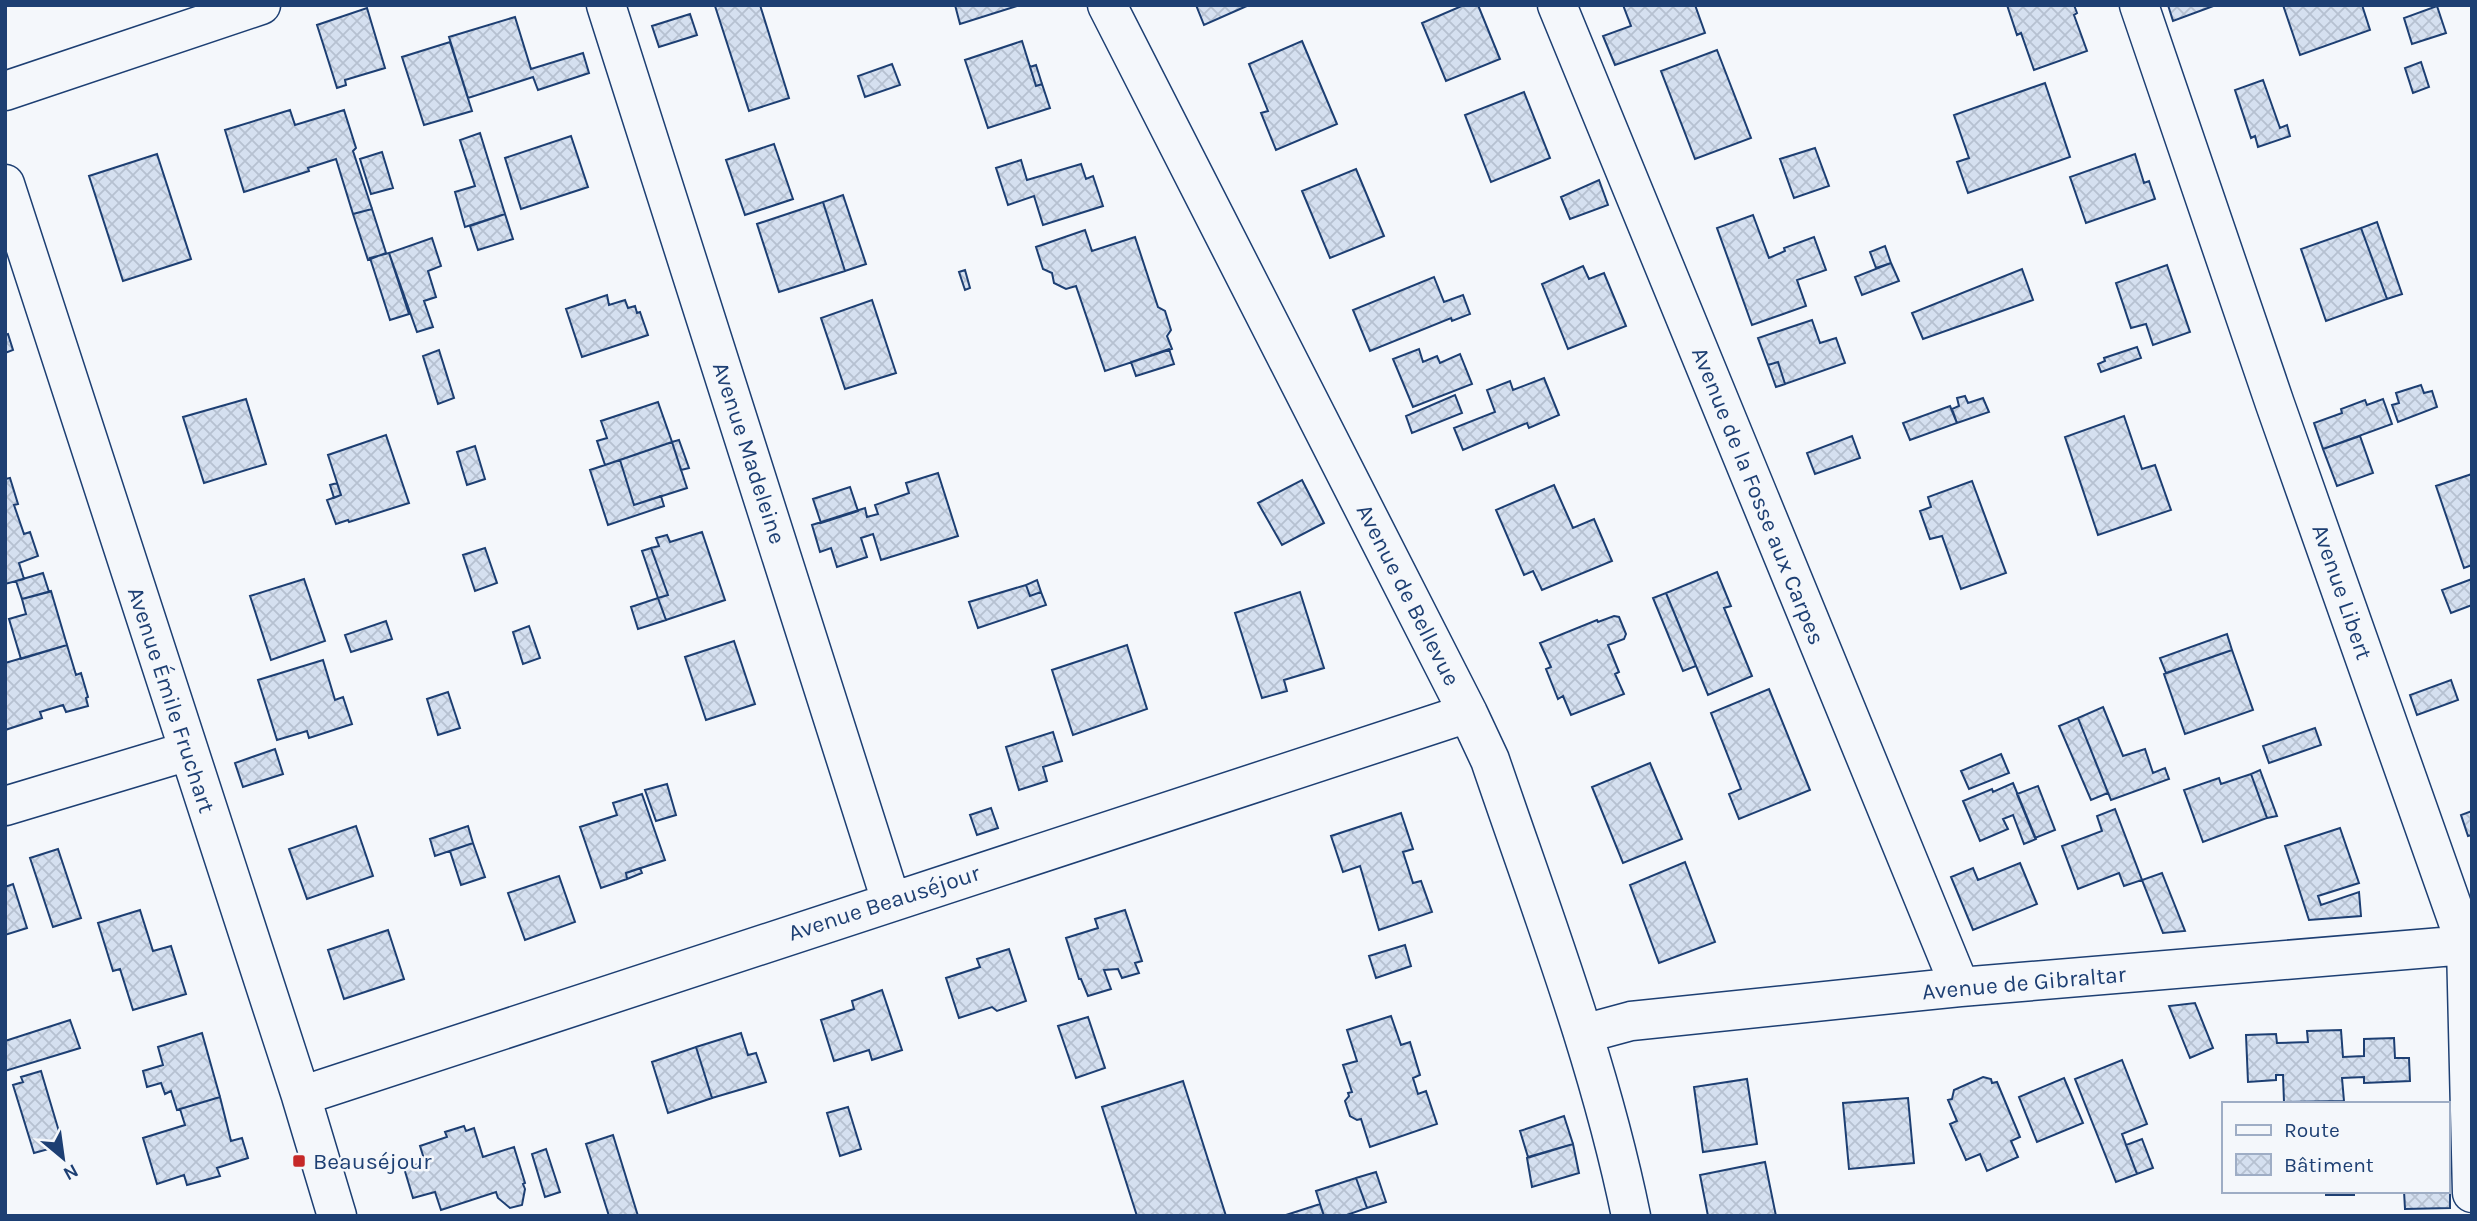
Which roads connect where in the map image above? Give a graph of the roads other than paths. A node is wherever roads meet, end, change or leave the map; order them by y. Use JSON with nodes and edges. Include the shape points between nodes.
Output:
{"nodes":[{"id":1,"x":261,"y":5,"type":"edge"},
{"id":2,"x":606,"y":5,"type":"edge"},
{"id":3,"x":1108,"y":5,"type":"edge"},
{"id":4,"x":1557,"y":5,"type":"edge"},
{"id":5,"x":2138,"y":5,"type":"edge"},
{"id":6,"x":5,"y":91,"type":"edge"},
{"id":7,"x":5,"y":184,"type":"edge"},
{"id":8,"x":1468,"y":713,"type":"junction"},
{"id":9,"x":188,"y":751,"type":"junction"},
{"id":10,"x":5,"y":806,"type":"edge"},
{"id":11,"x":891,"y":901,"type":"junction"},
{"id":12,"x":2466,"y":945,"type":"junction"},
{"id":13,"x":1960,"y":988,"type":"junction"},
{"id":14,"x":1583,"y":1034,"type":"junction"},
{"id":15,"x":301,"y":1096,"type":"junction"},
{"id":16,"x":2472,"y":1193,"type":"edge"},
{"id":17,"x":337,"y":1216,"type":"edge"},
{"id":18,"x":1631,"y":1216,"type":"edge"}],
"edges":[{"from":1,"to":6,"type":"street"},
{"from":2,"to":11,"type":"street","name":"Avenue Madeleine"},
{"from":3,"to":8,"type":"street","name":"Avenue de Bellevue"},
{"from":4,"to":13,"type":"street","name":"Avenue de la Fosse aux Carpes"},
{"from":5,"to":12,"type":"street","name":"Avenue Libert"},
{"from":7,"to":9,"type":"street","name":"Avenue Émile Fruchart"},
{"from":8,"to":11,"type":"street","name":"Avenue Beauséjour"},
{"from":8,"to":14,"type":"street","name":"Avenue de Bellevue","via":[[1490,760]]},
{"from":9,"to":10,"type":"street"},
{"from":9,"to":15,"type":"street","name":"Avenue Émile Fruchart"},
{"from":11,"to":15,"type":"street","name":"Avenue Beauséjour"},
{"from":12,"to":13,"type":"street","name":"Avenue de Gibraltar"},
{"from":12,"to":16,"type":"street","name":"Avenue Libert"},
{"from":13,"to":14,"type":"street","name":"Avenue de Gibraltar","via":[[1631,1021]]},
{"from":14,"to":18,"type":"street","name":"Avenue de Bellevue"},
{"from":15,"to":17,"type":"street","name":"Avenue Émile Fruchart"}]}
